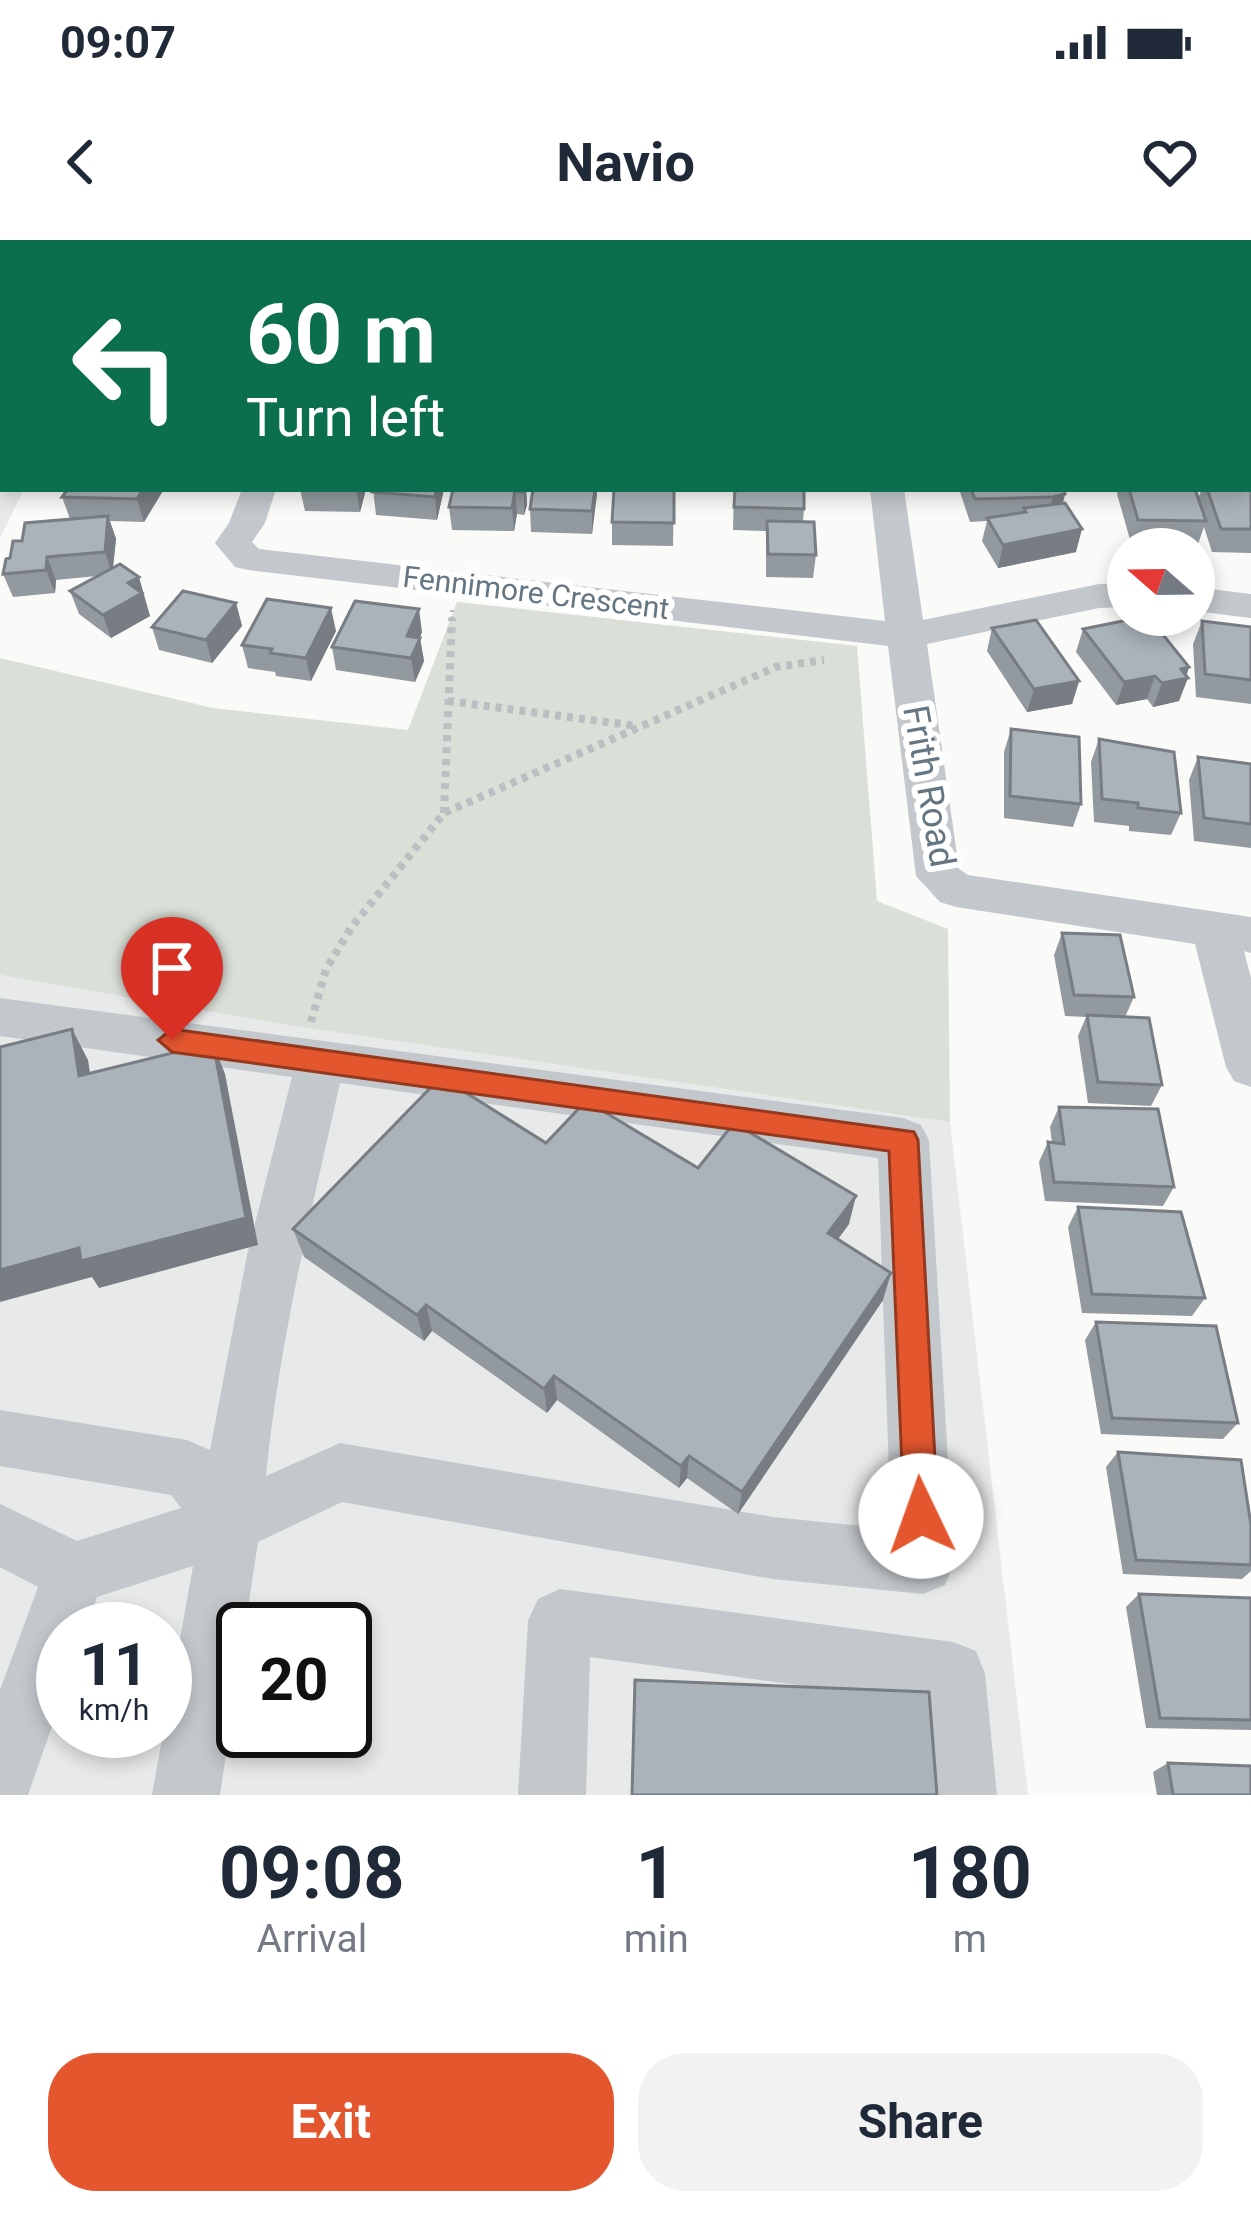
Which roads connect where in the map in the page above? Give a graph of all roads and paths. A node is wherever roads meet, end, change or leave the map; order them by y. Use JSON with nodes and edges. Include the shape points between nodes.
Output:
{"nodes":[{"id":1,"x":258,"y":492,"type":"edge"},
{"id":2,"x":887,"y":492,"type":"edge"},
{"id":3,"x":454,"y":584,"type":"junction"},
{"id":4,"x":1107,"y":596,"type":"edge"},
{"id":5,"x":1215,"y":602,"type":"edge"},
{"id":6,"x":1251,"y":606,"type":"edge"},
{"id":7,"x":906,"y":636,"type":"junction"},
{"id":8,"x":448,"y":701,"type":"junction"},
{"id":9,"x":638,"y":727,"type":"junction"},
{"id":10,"x":444,"y":813,"type":"junction"},
{"id":11,"x":1233,"y":933,"type":"edge"},
{"id":12,"x":0,"y":1017,"type":"edge"},
{"id":13,"x":314,"y":1051,"type":"junction"},
{"id":14,"x":1251,"y":1067,"type":"edge"},
{"id":15,"x":0,"y":1438,"type":"edge"},
{"id":16,"x":231,"y":1523,"type":"junction"},
{"id":17,"x":0,"y":1534,"type":"edge"},
{"id":18,"x":74,"y":1573,"type":"junction"},
{"id":19,"x":0,"y":1781,"type":"edge"},
{"id":20,"x":186,"y":1795,"type":"edge"},
{"id":21,"x":552,"y":1795,"type":"edge"},
{"id":22,"x":963,"y":1795,"type":"edge"}],
"edges":[{"from":1,"to":3,"type":"street","name":"Fennimore Crescent","via":[[233,543],[248,559]]},
{"from":2,"to":7,"type":"street","name":"Frith Road"},
{"from":3,"to":7,"type":"street","name":"Fennimore Crescent"},
{"from":3,"to":8,"type":"path"},
{"from":4,"to":7,"type":"street","name":"Fennimore Crescent"},
{"from":5,"to":6,"type":"street"},
{"from":7,"to":9,"type":"path","via":[[861,655],[776,667]]},
{"from":7,"to":11,"type":"street","name":"Frith Road","via":[[938,876],[956,890]]},
{"from":8,"to":9,"type":"path"},
{"from":8,"to":10,"type":"path"},
{"from":9,"to":10,"type":"path"},
{"from":10,"to":13,"type":"path","via":[[326,969]]},
{"from":11,"to":14,"type":"street"},
{"from":12,"to":13,"type":"street"},
{"from":13,"to":16,"type":"street","via":[[243,1414]]},
{"from":13,"to":16,"type":"street","via":[[903,1140],[923,1563],[773,1548],[340,1472]]},
{"from":15,"to":16,"type":"street","via":[[187,1469]]},
{"from":16,"to":18,"type":"street"},
{"from":16,"to":20,"type":"street"},
{"from":17,"to":18,"type":"street"},
{"from":18,"to":19,"type":"street"},
{"from":21,"to":22,"type":"street","via":[[560,1621],[953,1674]]}]}
